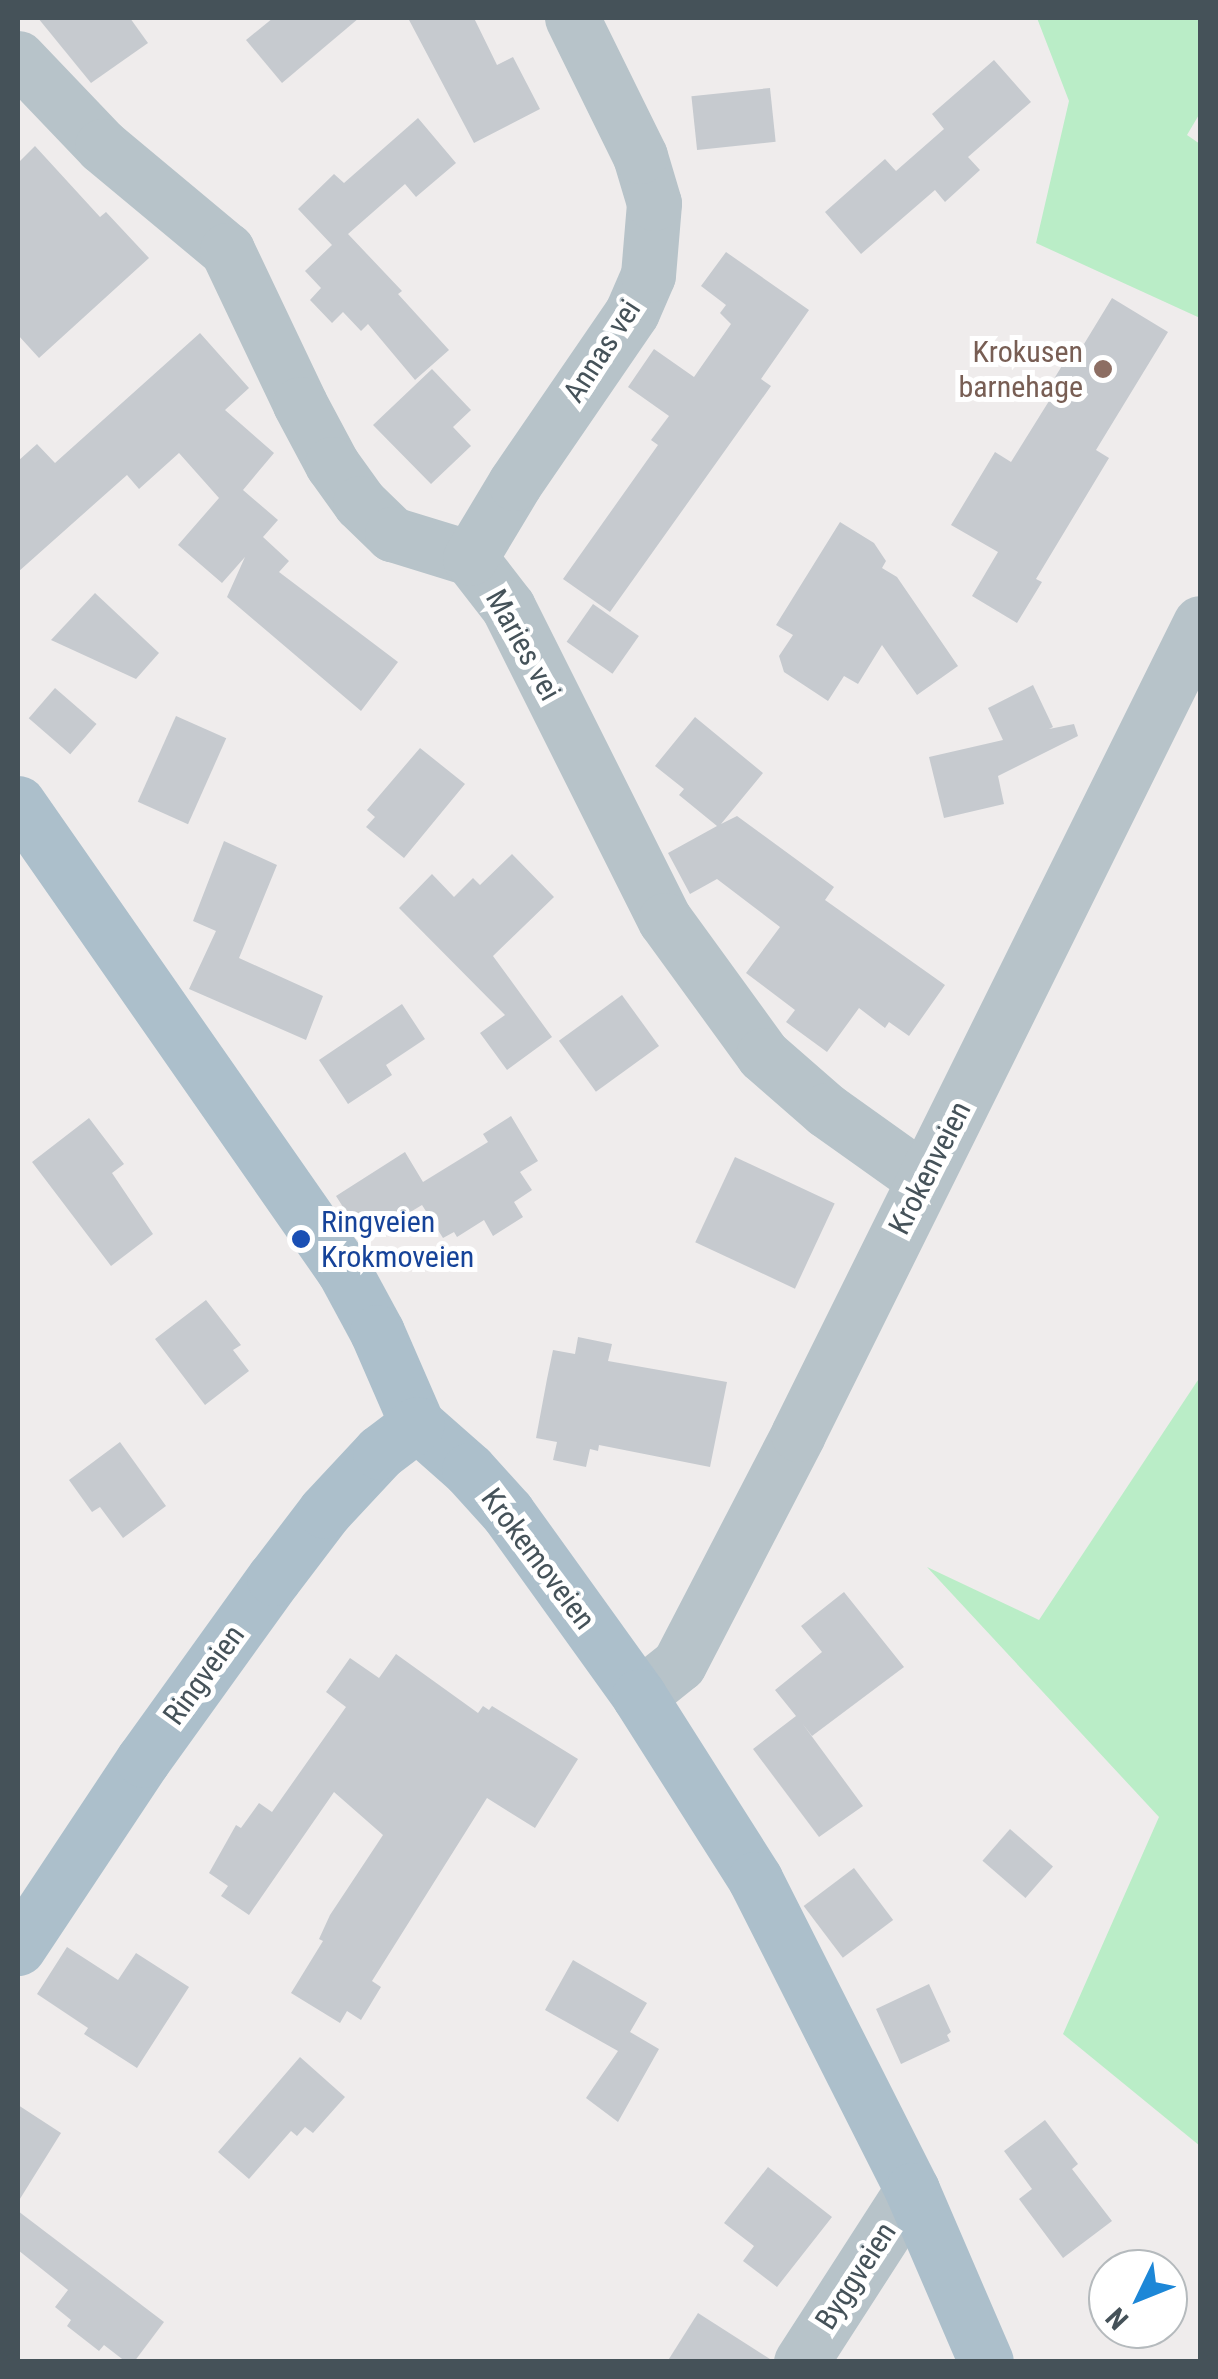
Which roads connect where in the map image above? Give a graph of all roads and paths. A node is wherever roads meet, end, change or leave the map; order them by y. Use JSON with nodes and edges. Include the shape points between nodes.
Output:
{"nodes":[{"id":1,"x":572,"y":18,"type":"edge"},
{"id":2,"x":18,"y":58,"type":"edge"},
{"id":3,"x":470,"y":558,"type":"junction"},
{"id":4,"x":1200,"y":624,"type":"edge"},
{"id":5,"x":18,"y":803,"type":"edge"},
{"id":6,"x":924,"y":1180,"type":"junction"},
{"id":7,"x":417,"y":1424,"type":"junction"},
{"id":8,"x":639,"y":1696,"type":"junction"},
{"id":9,"x":18,"y":1948,"type":"edge"},
{"id":10,"x":912,"y":2190,"type":"junction"},
{"id":11,"x":801,"y":2362,"type":"edge"},
{"id":12,"x":986,"y":2362,"type":"edge"}],
"edges":[{"from":1,"to":3,"type":"street","name":"Annas vei","via":[[640,156],[654,203],[648,275],[632,312]]},
{"from":2,"to":3,"type":"street","name":"Maries vei","via":[[102,146],[227,250],[308,419],[360,503],[392,534]]},
{"from":3,"to":6,"type":"street","name":"Maries vei","via":[[508,606],[665,920],[724,1006],[764,1056],[826,1110]]},
{"from":4,"to":6,"type":"street","name":"Krokenveien"},
{"from":5,"to":7,"type":"main road","name":"Krokemoveien","via":[[344,1272]]},
{"from":6,"to":8,"type":"street","name":"Krokenveien","via":[[679,1664]]},
{"from":7,"to":8,"type":"main road","name":"Krokemoveien","via":[[507,1512]]},
{"from":7,"to":9,"type":"main road","name":"Ringveien","via":[[380,1452],[294,1552]]},
{"from":8,"to":10,"type":"main road","name":"Krokemoveien","via":[[755,1878]]},
{"from":10,"to":11,"type":"street","name":"Byggveien"},
{"from":10,"to":12,"type":"main road","name":"Krokemoveien"}]}
